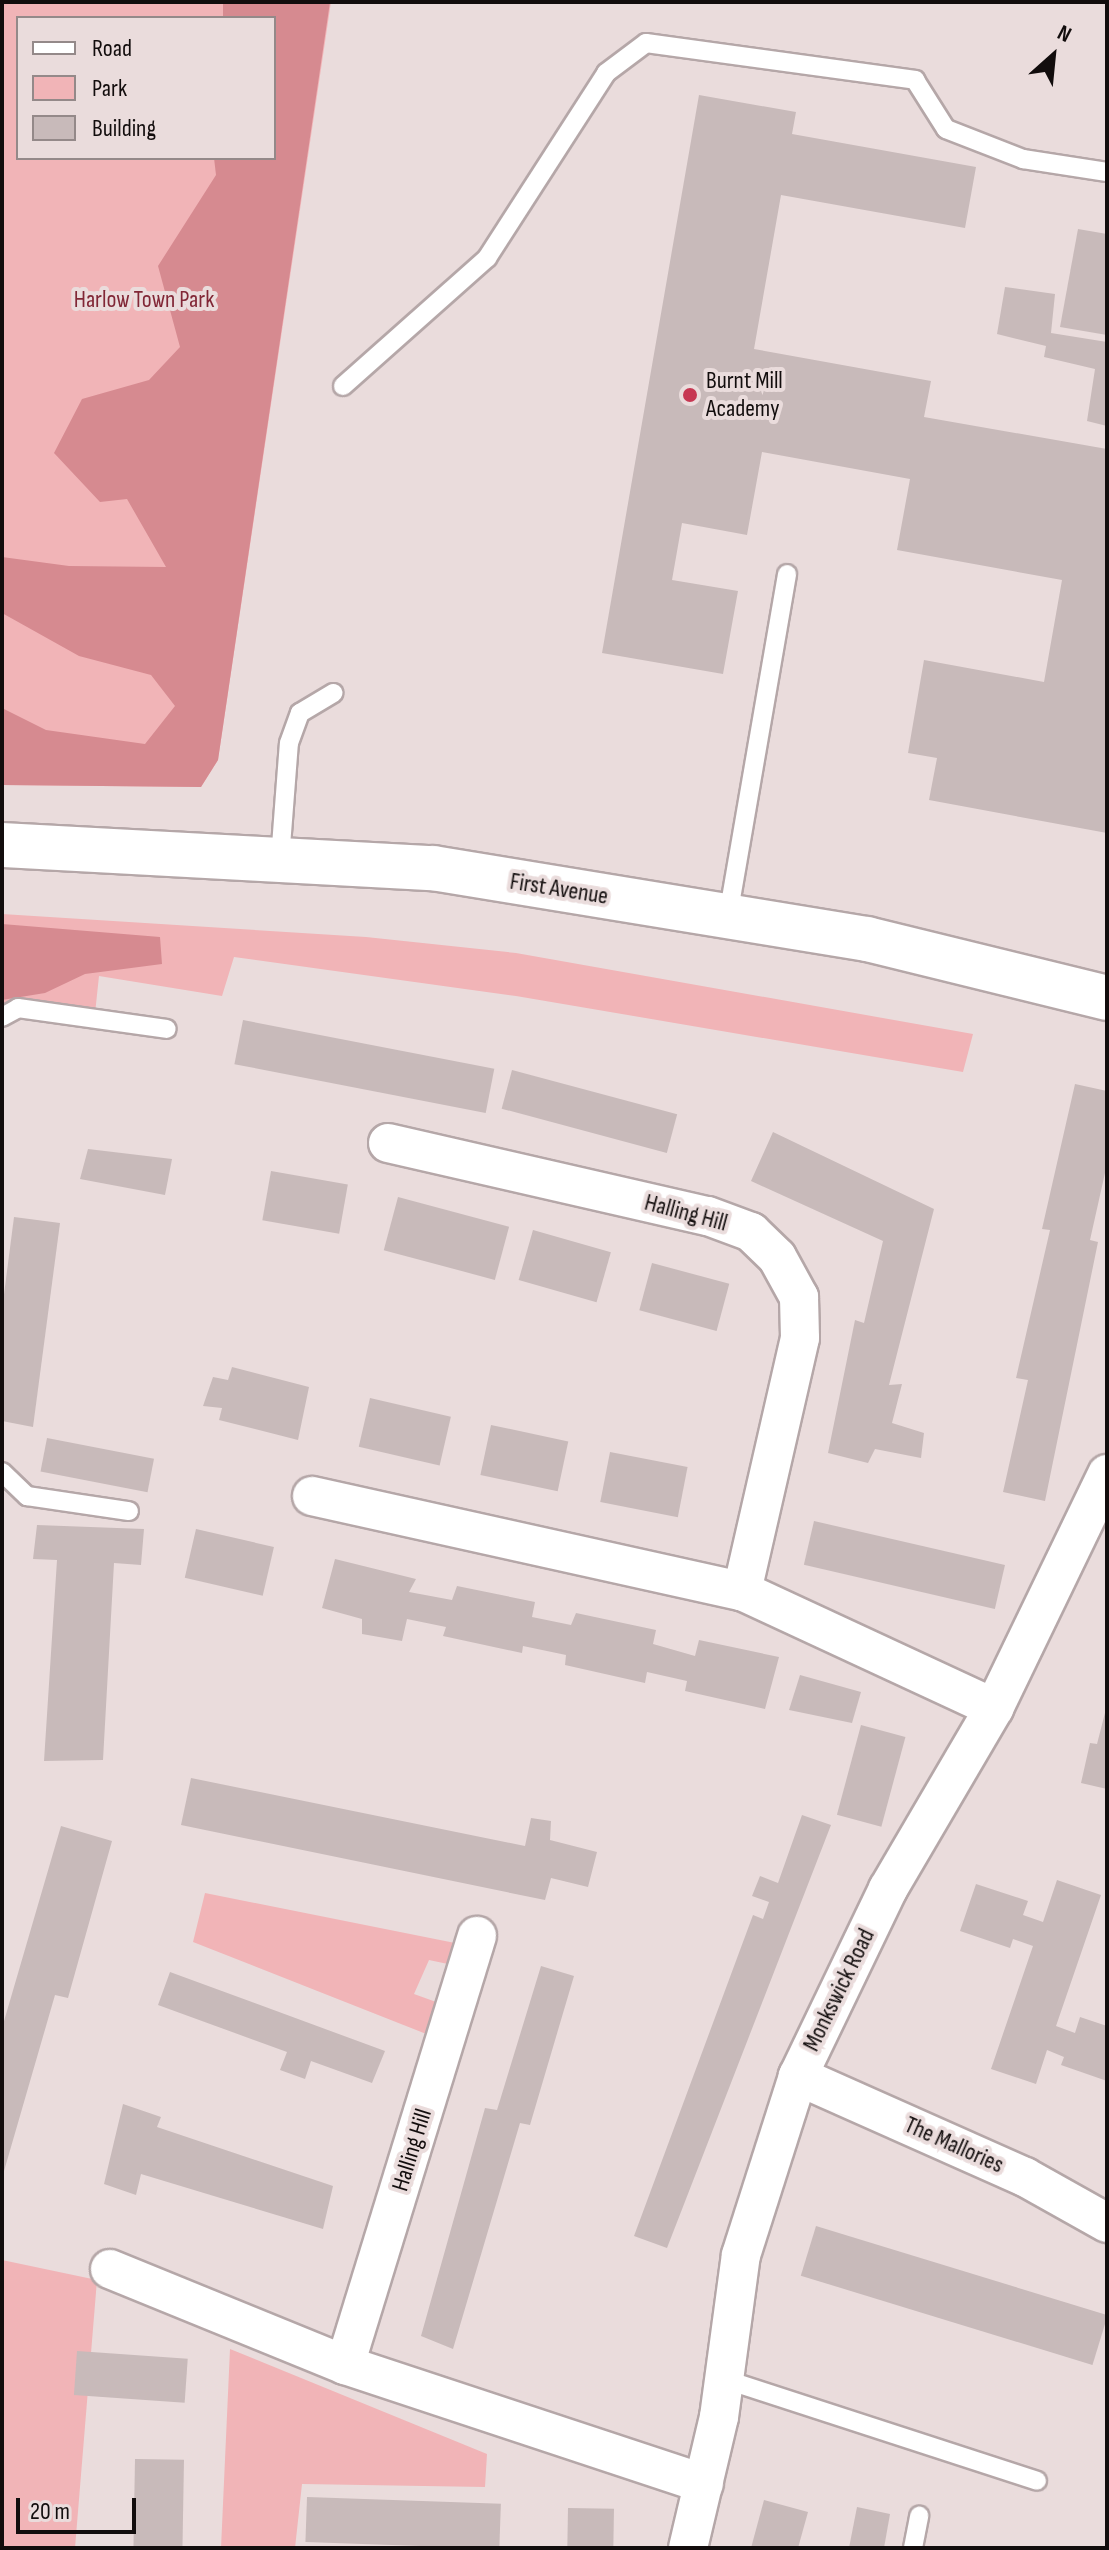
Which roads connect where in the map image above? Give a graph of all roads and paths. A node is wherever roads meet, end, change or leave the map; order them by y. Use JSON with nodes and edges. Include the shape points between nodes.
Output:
{"nodes":[{"id":1,"x":1107,"y":172,"type":"edge"},
{"id":2,"x":343,"y":386,"type":"dead end"},
{"id":3,"x":787,"y":574,"type":"dead end"},
{"id":4,"x":333,"y":693,"type":"dead end"},
{"id":5,"x":2,"y":845,"type":"edge"},
{"id":6,"x":280,"y":859,"type":"junction"},
{"id":7,"x":728,"y":916,"type":"junction"},
{"id":8,"x":1107,"y":998,"type":"edge"},
{"id":9,"x":2,"y":1017,"type":"edge"},
{"id":10,"x":167,"y":1029,"type":"dead end"},
{"id":11,"x":388,"y":1143,"type":"dead end"},
{"id":12,"x":2,"y":1472,"type":"edge"},
{"id":13,"x":1107,"y":1474,"type":"edge"},
{"id":14,"x":312,"y":1496,"type":"dead end"},
{"id":15,"x":129,"y":1511,"type":"dead end"},
{"id":16,"x":742,"y":1591,"type":"junction"},
{"id":17,"x":994,"y":1708,"type":"junction"},
{"id":18,"x":477,"y":1936,"type":"dead end"},
{"id":19,"x":798,"y":2076,"type":"junction"},
{"id":20,"x":1107,"y":2223,"type":"edge"},
{"id":21,"x":110,"y":2269,"type":"dead end"},
{"id":22,"x":345,"y":2365,"type":"junction"},
{"id":23,"x":724,"y":2379,"type":"junction"},
{"id":24,"x":1037,"y":2481,"type":"dead end"},
{"id":25,"x":704,"y":2484,"type":"junction"},
{"id":26,"x":919,"y":2516,"type":"dead end"},
{"id":27,"x":688,"y":2548,"type":"edge"},
{"id":28,"x":913,"y":2548,"type":"edge"}],
"edges":[{"from":1,"to":2,"type":"lane","via":[[1023,159],[946,129],[915,80],[646,43],[606,73],[487,258]]},
{"from":3,"to":7,"type":"lane"},
{"from":4,"to":6,"type":"lane","via":[[300,713],[289,743]]},
{"from":5,"to":6,"type":"street","name":"First Avenue"},
{"from":6,"to":7,"type":"street","name":"First Avenue","via":[[433,868]]},
{"from":7,"to":8,"type":"street","name":"First Avenue","via":[[867,939]]},
{"from":9,"to":10,"type":"lane","via":[[18,1008]]},
{"from":11,"to":16,"type":"street","name":"Halling Hill","via":[[708,1216],[751,1232],[777,1257],[799,1297],[800,1338]]},
{"from":12,"to":15,"type":"lane","via":[[27,1496]]},
{"from":13,"to":17,"type":"street","name":"Monkswick Road"},
{"from":14,"to":16,"type":"street"},
{"from":16,"to":17,"type":"street"},
{"from":17,"to":19,"type":"street","name":"Monkswick Road","via":[[888,1889]]},
{"from":18,"to":22,"type":"street","name":"Halling Hill"},
{"from":19,"to":20,"type":"street","name":"The Mallories","via":[[1025,2177]]},
{"from":19,"to":23,"type":"street","name":"Monkswick Road","via":[[741,2255]]},
{"from":21,"to":22,"type":"street"},
{"from":22,"to":25,"type":"street"},
{"from":23,"to":24,"type":"lane"},
{"from":23,"to":25,"type":"street","name":"Monkswick Road"},
{"from":25,"to":27,"type":"street","name":"Monkswick Road"},
{"from":26,"to":28,"type":"lane"}]}
